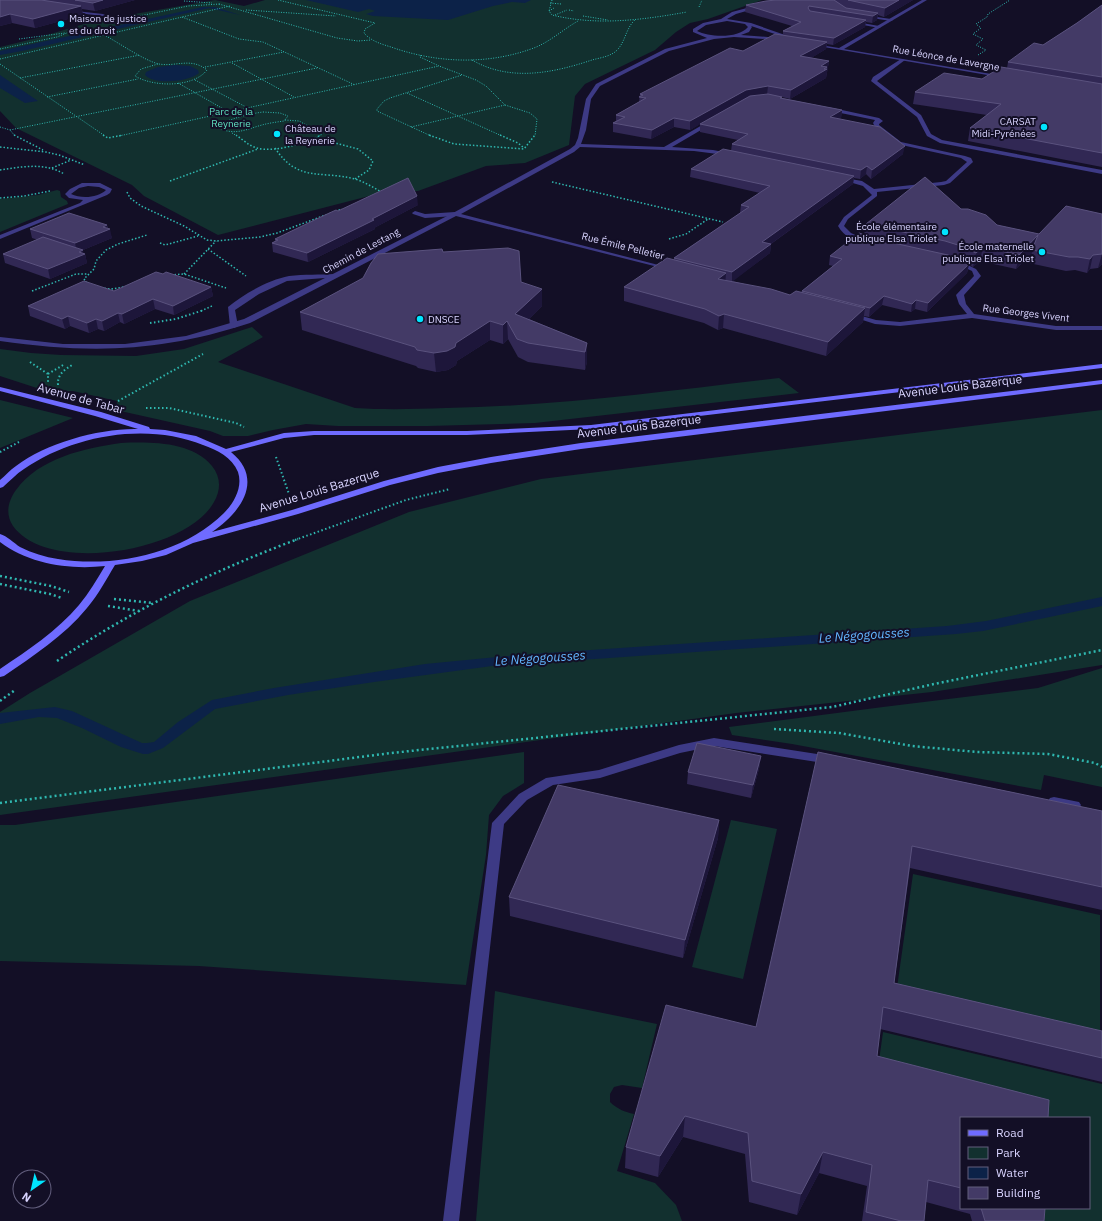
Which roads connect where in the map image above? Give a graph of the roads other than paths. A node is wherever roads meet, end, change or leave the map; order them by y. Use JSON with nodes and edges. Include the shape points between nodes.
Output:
{"nodes":[{"id":1,"x":925,"y":0,"type":"edge"},
{"id":2,"x":60,"y":9,"type":"edge"},
{"id":3,"x":103,"y":15,"type":"dead end"},
{"id":4,"x":862,"y":15,"type":"edge"},
{"id":5,"x":721,"y":20,"type":"junction"},
{"id":6,"x":744,"y":20,"type":"junction"},
{"id":7,"x":891,"y":20,"type":"junction"},
{"id":8,"x":848,"y":22,"type":"edge"},
{"id":9,"x":879,"y":27,"type":"junction"},
{"id":10,"x":736,"y":36,"type":"junction"},
{"id":11,"x":716,"y":37,"type":"junction"},
{"id":12,"x":678,"y":41,"type":"dead end"},
{"id":13,"x":811,"y":44,"type":"edge"},
{"id":14,"x":840,"y":49,"type":"junction"},
{"id":15,"x":667,"y":50,"type":"junction"},
{"id":16,"x":903,"y":60,"type":"junction"},
{"id":17,"x":1008,"y":78,"type":"edge"},
{"id":18,"x":818,"y":108,"type":"edge"},
{"id":19,"x":714,"y":120,"type":"edge"},
{"id":20,"x":578,"y":145,"type":"junction"},
{"id":21,"x":663,"y":150,"type":"junction"},
{"id":22,"x":738,"y":156,"type":"edge"},
{"id":23,"x":1102,"y":172,"type":"edge"},
{"id":24,"x":832,"y":176,"type":"edge"},
{"id":25,"x":873,"y":191,"type":"junction"},
{"id":26,"x":88,"y":199,"type":"junction"},
{"id":27,"x":415,"y":213,"type":"edge"},
{"id":28,"x":456,"y":214,"type":"junction"},
{"id":29,"x":0,"y":236,"type":"edge"},
{"id":30,"x":875,"y":244,"type":"edge"},
{"id":31,"x":950,"y":261,"type":"edge"},
{"id":32,"x":672,"y":270,"type":"edge"},
{"id":33,"x":335,"y":276,"type":"junction"},
{"id":34,"x":841,"y":313,"type":"edge"},
{"id":35,"x":972,"y":316,"type":"junction"},
{"id":36,"x":234,"y":326,"type":"junction"},
{"id":37,"x":1102,"y":328,"type":"edge"},
{"id":38,"x":0,"y":339,"type":"edge"},
{"id":39,"x":1102,"y":366,"type":"edge"},
{"id":40,"x":1102,"y":382,"type":"edge"},
{"id":41,"x":0,"y":389,"type":"edge"},
{"id":42,"x":156,"y":432,"type":"junction"},
{"id":43,"x":226,"y":451,"type":"junction"},
{"id":44,"x":0,"y":484,"type":"edge"},
{"id":45,"x":0,"y":538,"type":"edge"},
{"id":46,"x":188,"y":542,"type":"junction"},
{"id":47,"x":112,"y":563,"type":"junction"},
{"id":48,"x":0,"y":674,"type":"edge"},
{"id":49,"x":842,"y":763,"type":"edge"},
{"id":50,"x":1044,"y":799,"type":"edge"},
{"id":51,"x":1075,"y":805,"type":"edge"},
{"id":52,"x":451,"y":1221,"type":"edge"}],
"edges":[{"from":1,"to":7,"type":"street"},
{"from":2,"to":3,"type":"street"},
{"from":4,"to":7,"type":"street"},
{"from":5,"to":6,"type":"street"},
{"from":5,"to":6,"type":"street","via":[[762,5]]},
{"from":5,"to":11,"type":"street","via":[[702,25],[693,34]]},
{"from":6,"to":10,"type":"street","via":[[750,27]]},
{"from":6,"to":10,"type":"street","via":[[787,39]]},
{"from":7,"to":9,"type":"street"},
{"from":8,"to":9,"type":"street"},
{"from":9,"to":14,"type":"street"},
{"from":10,"to":11,"type":"street"},
{"from":11,"to":15,"type":"street"},
{"from":12,"to":15,"type":"street"},
{"from":13,"to":14,"type":"street","name":"Rue Léonce de Lavergne"},
{"from":14,"to":16,"type":"street","name":"Rue Léonce de Lavergne"},
{"from":15,"to":20,"type":"street","via":[[606,81],[589,93]]},
{"from":16,"to":17,"type":"street","name":"Rue Léonce de Lavergne"},
{"from":16,"to":23,"type":"street","via":[[874,81],[919,116],[932,138]]},
{"from":18,"to":25,"type":"street","via":[[880,120],[876,123],[877,126],[899,142],[969,159],[970,162],[948,182],[942,184]]},
{"from":19,"to":21,"type":"street"},
{"from":20,"to":21,"type":"street"},
{"from":20,"to":28,"type":"street","name":"Chemin de Lestang"},
{"from":21,"to":22,"type":"street","via":[[707,151]]},
{"from":24,"to":25,"type":"street","via":[[856,181]]},
{"from":25,"to":30,"type":"street","via":[[875,194],[872,198],[846,218],[841,226],[848,235]]},
{"from":26,"to":26,"type":"street","via":[[102,196],[109,189],[104,186],[88,185],[75,188],[68,194],[71,197]]},
{"from":26,"to":29,"type":"street","via":[[82,204]]},
{"from":27,"to":28,"type":"street","via":[[425,216]]},
{"from":28,"to":32,"type":"street","name":"Rue Émile Pelletier"},
{"from":28,"to":33,"type":"street","name":"Chemin de Lestang"},
{"from":31,"to":35,"type":"street","via":[[968,266],[978,276],[960,295]]},
{"from":33,"to":36,"type":"street","name":"Chemin de Lestang","via":[[264,314]]},
{"from":33,"to":36,"type":"street","via":[[286,279],[264,289],[231,309]]},
{"from":34,"to":35,"type":"street","via":[[894,324]]},
{"from":35,"to":37,"type":"street","name":"Rue Georges Vivent","via":[[1056,328]]},
{"from":36,"to":38,"type":"street","name":"Chemin de Lestang","via":[[155,344],[126,347],[66,347]]},
{"from":39,"to":43,"type":"main road","name":"Avenue Louis Bazerque","via":[[591,427],[467,433],[314,433],[284,436]]},
{"from":40,"to":46,"type":"main road","name":"Avenue Louis Bazerque","via":[[582,446],[491,460],[387,483]]},
{"from":41,"to":42,"type":"main road","name":"Avenue de Tabar"},
{"from":42,"to":43,"type":"main road","via":[[207,441]]},
{"from":42,"to":44,"type":"main road","via":[[127,432],[70,443],[22,466]]},
{"from":43,"to":46,"type":"main road","via":[[237,462],[243,474],[243,488],[238,502],[226,517],[210,530]]},
{"from":45,"to":47,"type":"main road","via":[[30,556],[54,562]]},
{"from":46,"to":47,"type":"main road","via":[[152,555]]},
{"from":47,"to":48,"type":"main road","via":[[78,613],[49,640]]},
{"from":49,"to":52,"type":"street","via":[[714,742],[679,749],[600,774],[550,781],[523,797],[498,823]]},
{"from":50,"to":51,"type":"street"}]}
